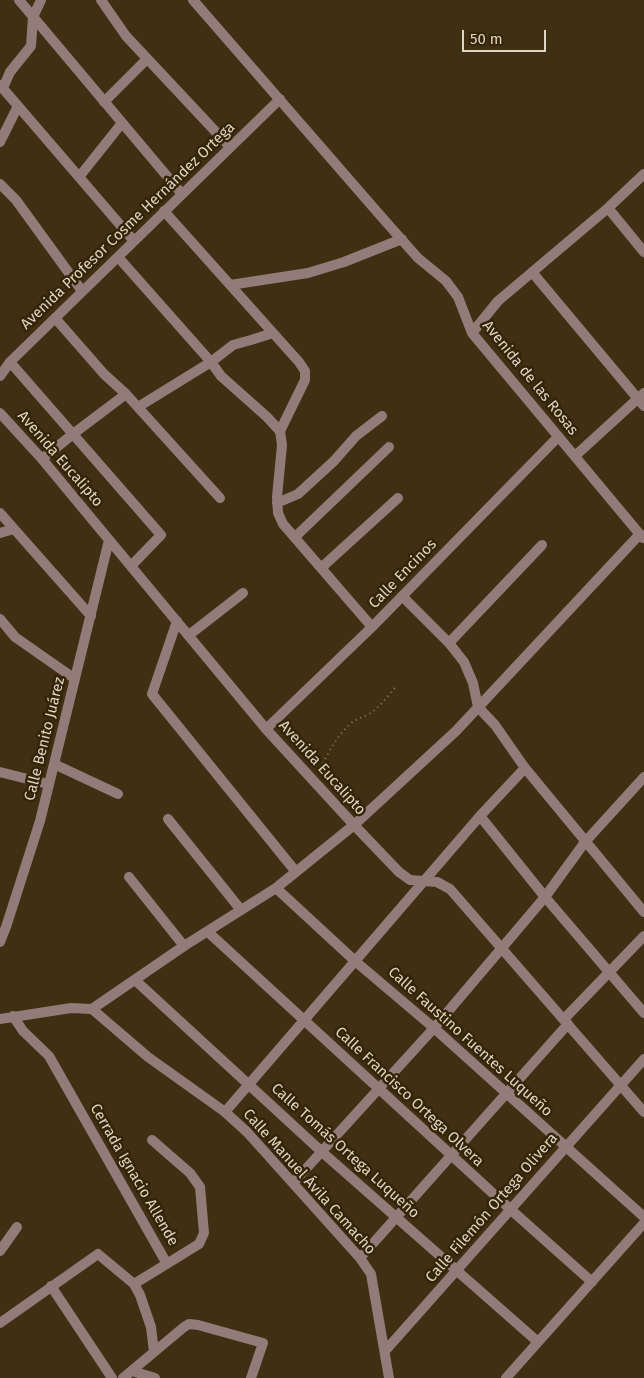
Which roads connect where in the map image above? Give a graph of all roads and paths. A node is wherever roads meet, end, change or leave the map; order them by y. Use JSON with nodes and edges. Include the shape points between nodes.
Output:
{"nodes":[{"id":1,"x":19,"y":0,"type":"edge"},
{"id":2,"x":41,"y":0,"type":"edge"},
{"id":3,"x":101,"y":0,"type":"edge"},
{"id":4,"x":193,"y":0,"type":"edge"},
{"id":5,"x":33,"y":17,"type":"junction"},
{"id":6,"x":147,"y":59,"type":"junction"},
{"id":7,"x":1,"y":86,"type":"edge"},
{"id":8,"x":280,"y":99,"type":"junction"},
{"id":9,"x":104,"y":102,"type":"junction"},
{"id":10,"x":18,"y":106,"type":"junction"},
{"id":11,"x":122,"y":123,"type":"junction"},
{"id":12,"x":0,"y":142,"type":"edge"},
{"id":13,"x":230,"y":147,"type":"junction"},
{"id":14,"x":644,"y":174,"type":"edge"},
{"id":15,"x":79,"y":177,"type":"junction"},
{"id":16,"x":0,"y":184,"type":"edge"},
{"id":17,"x":182,"y":194,"type":"junction"},
{"id":18,"x":608,"y":208,"type":"junction"},
{"id":19,"x":164,"y":211,"type":"junction"},
{"id":20,"x":402,"y":239,"type":"junction"},
{"id":21,"x":134,"y":241,"type":"junction"},
{"id":22,"x":644,"y":252,"type":"edge"},
{"id":23,"x":118,"y":257,"type":"junction"},
{"id":24,"x":532,"y":272,"type":"junction"},
{"id":25,"x":230,"y":285,"type":"junction"},
{"id":26,"x":82,"y":291,"type":"junction"},
{"id":27,"x":55,"y":318,"type":"junction"},
{"id":28,"x":273,"y":333,"type":"junction"},
{"id":29,"x":472,"y":334,"type":"junction"},
{"id":30,"x":10,"y":362,"type":"junction"},
{"id":31,"x":211,"y":362,"type":"junction"},
{"id":32,"x":0,"y":376,"type":"edge"},
{"id":33,"x":126,"y":394,"type":"junction"},
{"id":34,"x":642,"y":399,"type":"edge"},
{"id":35,"x":138,"y":407,"type":"junction"},
{"id":36,"x":0,"y":413,"type":"edge"},
{"id":37,"x":382,"y":416,"type":"dead end"},
{"id":38,"x":280,"y":432,"type":"junction"},
{"id":39,"x":72,"y":434,"type":"junction"},
{"id":40,"x":558,"y":437,"type":"junction"},
{"id":41,"x":388,"y":447,"type":"dead end"},
{"id":42,"x":575,"y":456,"type":"junction"},
{"id":43,"x":42,"y":459,"type":"junction"},
{"id":44,"x":220,"y":498,"type":"dead end"},
{"id":45,"x":398,"y":498,"type":"dead end"},
{"id":46,"x":277,"y":504,"type":"junction"},
{"id":47,"x":0,"y":513,"type":"edge"},
{"id":48,"x":14,"y":530,"type":"junction"},
{"id":49,"x":0,"y":534,"type":"edge"},
{"id":50,"x":642,"y":536,"type":"edge"},
{"id":51,"x":295,"y":537,"type":"junction"},
{"id":52,"x":109,"y":540,"type":"junction"},
{"id":53,"x":542,"y":546,"type":"dead end"},
{"id":54,"x":131,"y":566,"type":"junction"},
{"id":55,"x":321,"y":568,"type":"junction"},
{"id":56,"x":243,"y":593,"type":"dead end"},
{"id":57,"x":402,"y":596,"type":"junction"},
{"id":58,"x":91,"y":616,"type":"junction"},
{"id":59,"x":0,"y":619,"type":"edge"},
{"id":60,"x":177,"y":621,"type":"junction"},
{"id":61,"x":372,"y":627,"type":"junction"},
{"id":62,"x":189,"y":635,"type":"junction"},
{"id":63,"x":449,"y":643,"type":"junction"},
{"id":64,"x":75,"y":679,"type":"junction"},
{"id":65,"x":397,"y":685,"type":"dead end"},
{"id":66,"x":478,"y":707,"type":"junction"},
{"id":67,"x":266,"y":729,"type":"junction"},
{"id":68,"x":54,"y":764,"type":"junction"},
{"id":69,"x":525,"y":768,"type":"junction"},
{"id":70,"x":0,"y":772,"type":"edge"},
{"id":71,"x":644,"y":777,"type":"edge"},
{"id":72,"x":313,"y":780,"type":"junction"},
{"id":73,"x":48,"y":784,"type":"junction"},
{"id":74,"x":118,"y":794,"type":"dead end"},
{"id":75,"x":480,"y":816,"type":"junction"},
{"id":76,"x":168,"y":819,"type":"dead end"},
{"id":77,"x":354,"y":825,"type":"junction"},
{"id":78,"x":585,"y":842,"type":"junction"},
{"id":79,"x":296,"y":872,"type":"junction"},
{"id":80,"x":129,"y":877,"type":"dead end"},
{"id":81,"x":424,"y":882,"type":"junction"},
{"id":82,"x":276,"y":888,"type":"junction"},
{"id":83,"x":545,"y":897,"type":"junction"},
{"id":84,"x":241,"y":910,"type":"junction"},
{"id":85,"x":644,"y":912,"type":"edge"},
{"id":86,"x":3,"y":925,"type":"edge"},
{"id":87,"x":208,"y":932,"type":"junction"},
{"id":88,"x":644,"y":936,"type":"edge"},
{"id":89,"x":0,"y":942,"type":"edge"},
{"id":90,"x":184,"y":946,"type":"junction"},
{"id":91,"x":502,"y":947,"type":"junction"},
{"id":92,"x":355,"y":960,"type":"junction"},
{"id":93,"x":609,"y":972,"type":"junction"},
{"id":94,"x":135,"y":980,"type":"junction"},
{"id":95,"x":92,"y":1009,"type":"junction"},
{"id":96,"x":644,"y":1013,"type":"edge"},
{"id":97,"x":13,"y":1016,"type":"junction"},
{"id":98,"x":0,"y":1019,"type":"edge"},
{"id":99,"x":304,"y":1020,"type":"junction"},
{"id":100,"x":566,"y":1021,"type":"junction"},
{"id":101,"x":434,"y":1028,"type":"junction"},
{"id":102,"x":644,"y":1059,"type":"edge"},
{"id":103,"x":249,"y":1085,"type":"junction"},
{"id":104,"x":621,"y":1085,"type":"junction"},
{"id":105,"x":378,"y":1089,"type":"junction"},
{"id":106,"x":506,"y":1094,"type":"junction"},
{"id":107,"x":225,"y":1112,"type":"junction"},
{"id":108,"x":644,"y":1112,"type":"edge"},
{"id":109,"x":152,"y":1140,"type":"dead end"},
{"id":110,"x":566,"y":1146,"type":"junction"},
{"id":111,"x":322,"y":1152,"type":"junction"},
{"id":112,"x":451,"y":1156,"type":"junction"},
{"id":113,"x":293,"y":1183,"type":"junction"},
{"id":114,"x":510,"y":1210,"type":"junction"},
{"id":115,"x":644,"y":1216,"type":"edge"},
{"id":116,"x":396,"y":1217,"type":"junction"},
{"id":117,"x":644,"y":1224,"type":"edge"},
{"id":118,"x":17,"y":1227,"type":"dead end"},
{"id":119,"x":0,"y":1251,"type":"edge"},
{"id":120,"x":360,"y":1258,"type":"junction"},
{"id":121,"x":167,"y":1264,"type":"junction"},
{"id":122,"x":457,"y":1270,"type":"junction"},
{"id":123,"x":592,"y":1282,"type":"junction"},
{"id":124,"x":134,"y":1284,"type":"junction"},
{"id":125,"x":51,"y":1286,"type":"junction"},
{"id":126,"x":0,"y":1323,"type":"edge"},
{"id":127,"x":538,"y":1342,"type":"junction"},
{"id":128,"x":385,"y":1351,"type":"junction"},
{"id":129,"x":154,"y":1352,"type":"junction"},
{"id":130,"x":128,"y":1375,"type":"edge"},
{"id":131,"x":112,"y":1378,"type":"edge"},
{"id":132,"x":155,"y":1378,"type":"edge"},
{"id":133,"x":251,"y":1378,"type":"edge"},
{"id":134,"x":389,"y":1378,"type":"edge"},
{"id":135,"x":506,"y":1378,"type":"edge"}],
"edges":[{"from":1,"to":5,"type":"street"},
{"from":2,"to":5,"type":"street"},
{"from":3,"to":6,"type":"street"},
{"from":4,"to":8,"type":"street","name":"Avenida de las Rosas"},
{"from":5,"to":7,"type":"street","via":[[31,46]]},
{"from":5,"to":9,"type":"street"},
{"from":6,"to":9,"type":"street"},
{"from":6,"to":13,"type":"street"},
{"from":7,"to":10,"type":"street"},
{"from":8,"to":13,"type":"street","name":"Avenida Profesor Cosme Hernández Ortega"},
{"from":8,"to":20,"type":"street","name":"Avenida de las Rosas"},
{"from":9,"to":11,"type":"street"},
{"from":10,"to":12,"type":"street"},
{"from":10,"to":15,"type":"street"},
{"from":11,"to":15,"type":"street"},
{"from":11,"to":17,"type":"street"},
{"from":13,"to":17,"type":"street","name":"Avenida Profesor Cosme Hernández Ortega"},
{"from":14,"to":18,"type":"street"},
{"from":15,"to":21,"type":"street"},
{"from":16,"to":26,"type":"street","via":[[16,200]]},
{"from":17,"to":19,"type":"street","name":"Avenida Profesor Cosme Hernández Ortega"},
{"from":18,"to":22,"type":"street"},
{"from":18,"to":24,"type":"street"},
{"from":19,"to":21,"type":"street","name":"Avenida Profesor Cosme Hernández Ortega"},
{"from":19,"to":25,"type":"street"},
{"from":20,"to":25,"type":"street","via":[[308,273]]},
{"from":20,"to":29,"type":"street","name":"Avenida de las Rosas","via":[[458,297]]},
{"from":21,"to":23,"type":"street","name":"Avenida Profesor Cosme Hernández Ortega"},
{"from":23,"to":26,"type":"street","name":"Avenida Profesor Cosme Hernández Ortega"},
{"from":23,"to":31,"type":"street"},
{"from":24,"to":29,"type":"street","via":[[498,301]]},
{"from":24,"to":34,"type":"street"},
{"from":25,"to":28,"type":"street"},
{"from":26,"to":27,"type":"street","name":"Avenida Profesor Cosme Hernández Ortega"},
{"from":27,"to":30,"type":"street","name":"Avenida Profesor Cosme Hernández Ortega"},
{"from":27,"to":33,"type":"street"},
{"from":28,"to":31,"type":"street","via":[[233,345]]},
{"from":28,"to":38,"type":"street","via":[[305,371],[305,380]]},
{"from":29,"to":40,"type":"street","name":"Avenida de las Rosas"},
{"from":30,"to":32,"type":"street","name":"Avenida Profesor Cosme Hernández Ortega"},
{"from":30,"to":39,"type":"street"},
{"from":31,"to":35,"type":"street"},
{"from":31,"to":38,"type":"street","via":[[221,376],[267,416]]},
{"from":33,"to":35,"type":"street"},
{"from":33,"to":39,"type":"street"},
{"from":34,"to":42,"type":"street"},
{"from":35,"to":44,"type":"street"},
{"from":36,"to":43,"type":"street","name":"Avenida Eucalipto"},
{"from":37,"to":46,"type":"street","via":[[356,436],[298,494]]},
{"from":38,"to":46,"type":"street","via":[[282,445]]},
{"from":39,"to":43,"type":"street"},
{"from":39,"to":54,"type":"street","via":[[161,536]]},
{"from":40,"to":42,"type":"street","name":"Avenida de las Rosas"},
{"from":40,"to":57,"type":"street","name":"Calle Encinos"},
{"from":41,"to":51,"type":"street"},
{"from":42,"to":50,"type":"street","name":"Avenida de las Rosas"},
{"from":43,"to":52,"type":"street","name":"Avenida Eucalipto"},
{"from":45,"to":55,"type":"street"},
{"from":46,"to":51,"type":"street","via":[[283,524]]},
{"from":47,"to":48,"type":"street"},
{"from":48,"to":49,"type":"street"},
{"from":48,"to":58,"type":"street"},
{"from":50,"to":66,"type":"street"},
{"from":51,"to":55,"type":"street"},
{"from":52,"to":54,"type":"street","name":"Avenida Eucalipto"},
{"from":52,"to":58,"type":"street","name":"Calle Benito Juárez"},
{"from":53,"to":63,"type":"street"},
{"from":54,"to":60,"type":"street","name":"Avenida Eucalipto"},
{"from":55,"to":61,"type":"street"},
{"from":56,"to":62,"type":"street"},
{"from":57,"to":61,"type":"street","name":"Calle Encinos"},
{"from":57,"to":63,"type":"street"},
{"from":58,"to":64,"type":"street","name":"Calle Benito Juárez"},
{"from":59,"to":64,"type":"street","via":[[15,637]]},
{"from":60,"to":62,"type":"street","name":"Avenida Eucalipto"},
{"from":60,"to":79,"type":"street","via":[[152,694]]},
{"from":61,"to":67,"type":"street","name":"Calle Encinos"},
{"from":62,"to":67,"type":"street","name":"Avenida Eucalipto"},
{"from":63,"to":66,"type":"street","via":[[464,662]]},
{"from":64,"to":68,"type":"street","name":"Calle Benito Juárez"},
{"from":65,"to":72,"type":"path","via":[[369,714],[358,718],[337,739]]},
{"from":66,"to":69,"type":"street"},
{"from":66,"to":77,"type":"street"},
{"from":67,"to":72,"type":"street","name":"Avenida Eucalipto"},
{"from":68,"to":73,"type":"street","name":"Calle Benito Juárez"},
{"from":68,"to":74,"type":"street"},
{"from":69,"to":75,"type":"street"},
{"from":69,"to":78,"type":"street"},
{"from":70,"to":73,"type":"street"},
{"from":71,"to":78,"type":"street"},
{"from":72,"to":77,"type":"street","name":"Avenida Eucalipto"},
{"from":73,"to":86,"type":"street","name":"Calle Benito Juárez","via":[[40,821]]},
{"from":75,"to":81,"type":"street"},
{"from":75,"to":83,"type":"street"},
{"from":76,"to":84,"type":"street"},
{"from":77,"to":79,"type":"street"},
{"from":77,"to":81,"type":"street","name":"Avenida Eucalipto","via":[[399,872],[410,880]]},
{"from":78,"to":83,"type":"street"},
{"from":78,"to":85,"type":"street"},
{"from":79,"to":82,"type":"street"},
{"from":80,"to":90,"type":"street"},
{"from":81,"to":91,"type":"street","name":"Avenida Eucalipto","via":[[437,882],[450,889]]},
{"from":81,"to":92,"type":"street"},
{"from":82,"to":84,"type":"street"},
{"from":82,"to":92,"type":"street","name":"Calle Faustino Fuentes Luqueño"},
{"from":83,"to":91,"type":"street"},
{"from":83,"to":93,"type":"street"},
{"from":84,"to":87,"type":"street"},
{"from":86,"to":89,"type":"street","name":"Calle Benito Juárez"},
{"from":87,"to":90,"type":"street"},
{"from":87,"to":99,"type":"street","name":"Calle Francisco Ortega Olvera"},
{"from":88,"to":93,"type":"street"},
{"from":90,"to":94,"type":"street"},
{"from":91,"to":100,"type":"street","name":"Avenida Eucalipto"},
{"from":91,"to":101,"type":"street"},
{"from":92,"to":99,"type":"street"},
{"from":92,"to":101,"type":"street","name":"Calle Faustino Fuentes Luqueño"},
{"from":93,"to":96,"type":"street"},
{"from":93,"to":100,"type":"street"},
{"from":94,"to":95,"type":"street"},
{"from":94,"to":103,"type":"street","name":"Calle Tomás Ortega Luqueño"},
{"from":95,"to":97,"type":"street","via":[[71,1008]]},
{"from":95,"to":107,"type":"street","name":"Calle Manuel Ávila Camacho","via":[[148,1057]]},
{"from":97,"to":98,"type":"street"},
{"from":97,"to":121,"type":"street","name":"Cerrada Ignacio Allende","via":[[23,1031],[49,1056]]},
{"from":99,"to":103,"type":"street"},
{"from":99,"to":105,"type":"street","name":"Calle Francisco Ortega Olvera"},
{"from":100,"to":104,"type":"street","name":"Avenida Eucalipto"},
{"from":100,"to":106,"type":"street"},
{"from":101,"to":105,"type":"street"},
{"from":101,"to":106,"type":"street","name":"Calle Faustino Fuentes Luqueño"},
{"from":102,"to":104,"type":"street","name":"Calle Filemón Ortega Olivera"},
{"from":103,"to":107,"type":"street"},
{"from":103,"to":111,"type":"street","name":"Calle Tomás Ortega Luqueño"},
{"from":104,"to":108,"type":"street","name":"Avenida Eucalipto"},
{"from":104,"to":110,"type":"street","name":"Calle Filemón Ortega Olivera"},
{"from":105,"to":111,"type":"street"},
{"from":105,"to":112,"type":"street","name":"Calle Francisco Ortega Olvera"},
{"from":106,"to":110,"type":"street","name":"Calle Faustino Fuentes Luqueño"},
{"from":106,"to":112,"type":"street"},
{"from":107,"to":113,"type":"street","name":"Calle Manuel Ávila Camacho","via":[[248,1132]]},
{"from":109,"to":121,"type":"street","via":[[190,1173],[200,1187],[204,1233],[200,1244]]},
{"from":110,"to":114,"type":"street","name":"Calle Filemón Ortega Olivera"},
{"from":110,"to":115,"type":"street","name":"Calle Faustino Fuentes Luqueño"},
{"from":111,"to":113,"type":"street"},
{"from":111,"to":116,"type":"street","name":"Calle Tomás Ortega Luqueño"},
{"from":112,"to":114,"type":"street","name":"Calle Francisco Ortega Olvera"},
{"from":112,"to":116,"type":"street"},
{"from":113,"to":120,"type":"street","name":"Calle Manuel Ávila Camacho"},
{"from":114,"to":122,"type":"street","name":"Calle Filemón Ortega Olivera"},
{"from":114,"to":123,"type":"street","name":"Calle Francisco Ortega Olvera"},
{"from":116,"to":120,"type":"street"},
{"from":116,"to":122,"type":"street","name":"Calle Tomás Ortega Luqueño"},
{"from":117,"to":123,"type":"street"},
{"from":118,"to":119,"type":"street"},
{"from":120,"to":128,"type":"street","name":"Calle Manuel Ávila Camacho","via":[[371,1274]]},
{"from":121,"to":124,"type":"street","name":"Cerrada Ignacio Allende"},
{"from":122,"to":127,"type":"street","name":"Calle Tomás Ortega Luqueño"},
{"from":122,"to":128,"type":"street","name":"Calle Filemón Ortega Olivera"},
{"from":123,"to":127,"type":"street"},
{"from":124,"to":125,"type":"street","via":[[98,1254]]},
{"from":124,"to":129,"type":"street","via":[[151,1327]]},
{"from":125,"to":126,"type":"street"},
{"from":125,"to":131,"type":"street"},
{"from":127,"to":135,"type":"street"},
{"from":128,"to":134,"type":"street","name":"Calle Manuel Ávila Camacho"},
{"from":129,"to":130,"type":"street"},
{"from":129,"to":133,"type":"street","via":[[184,1327],[198,1325],[263,1343]]},
{"from":130,"to":132,"type":"street"}]}
